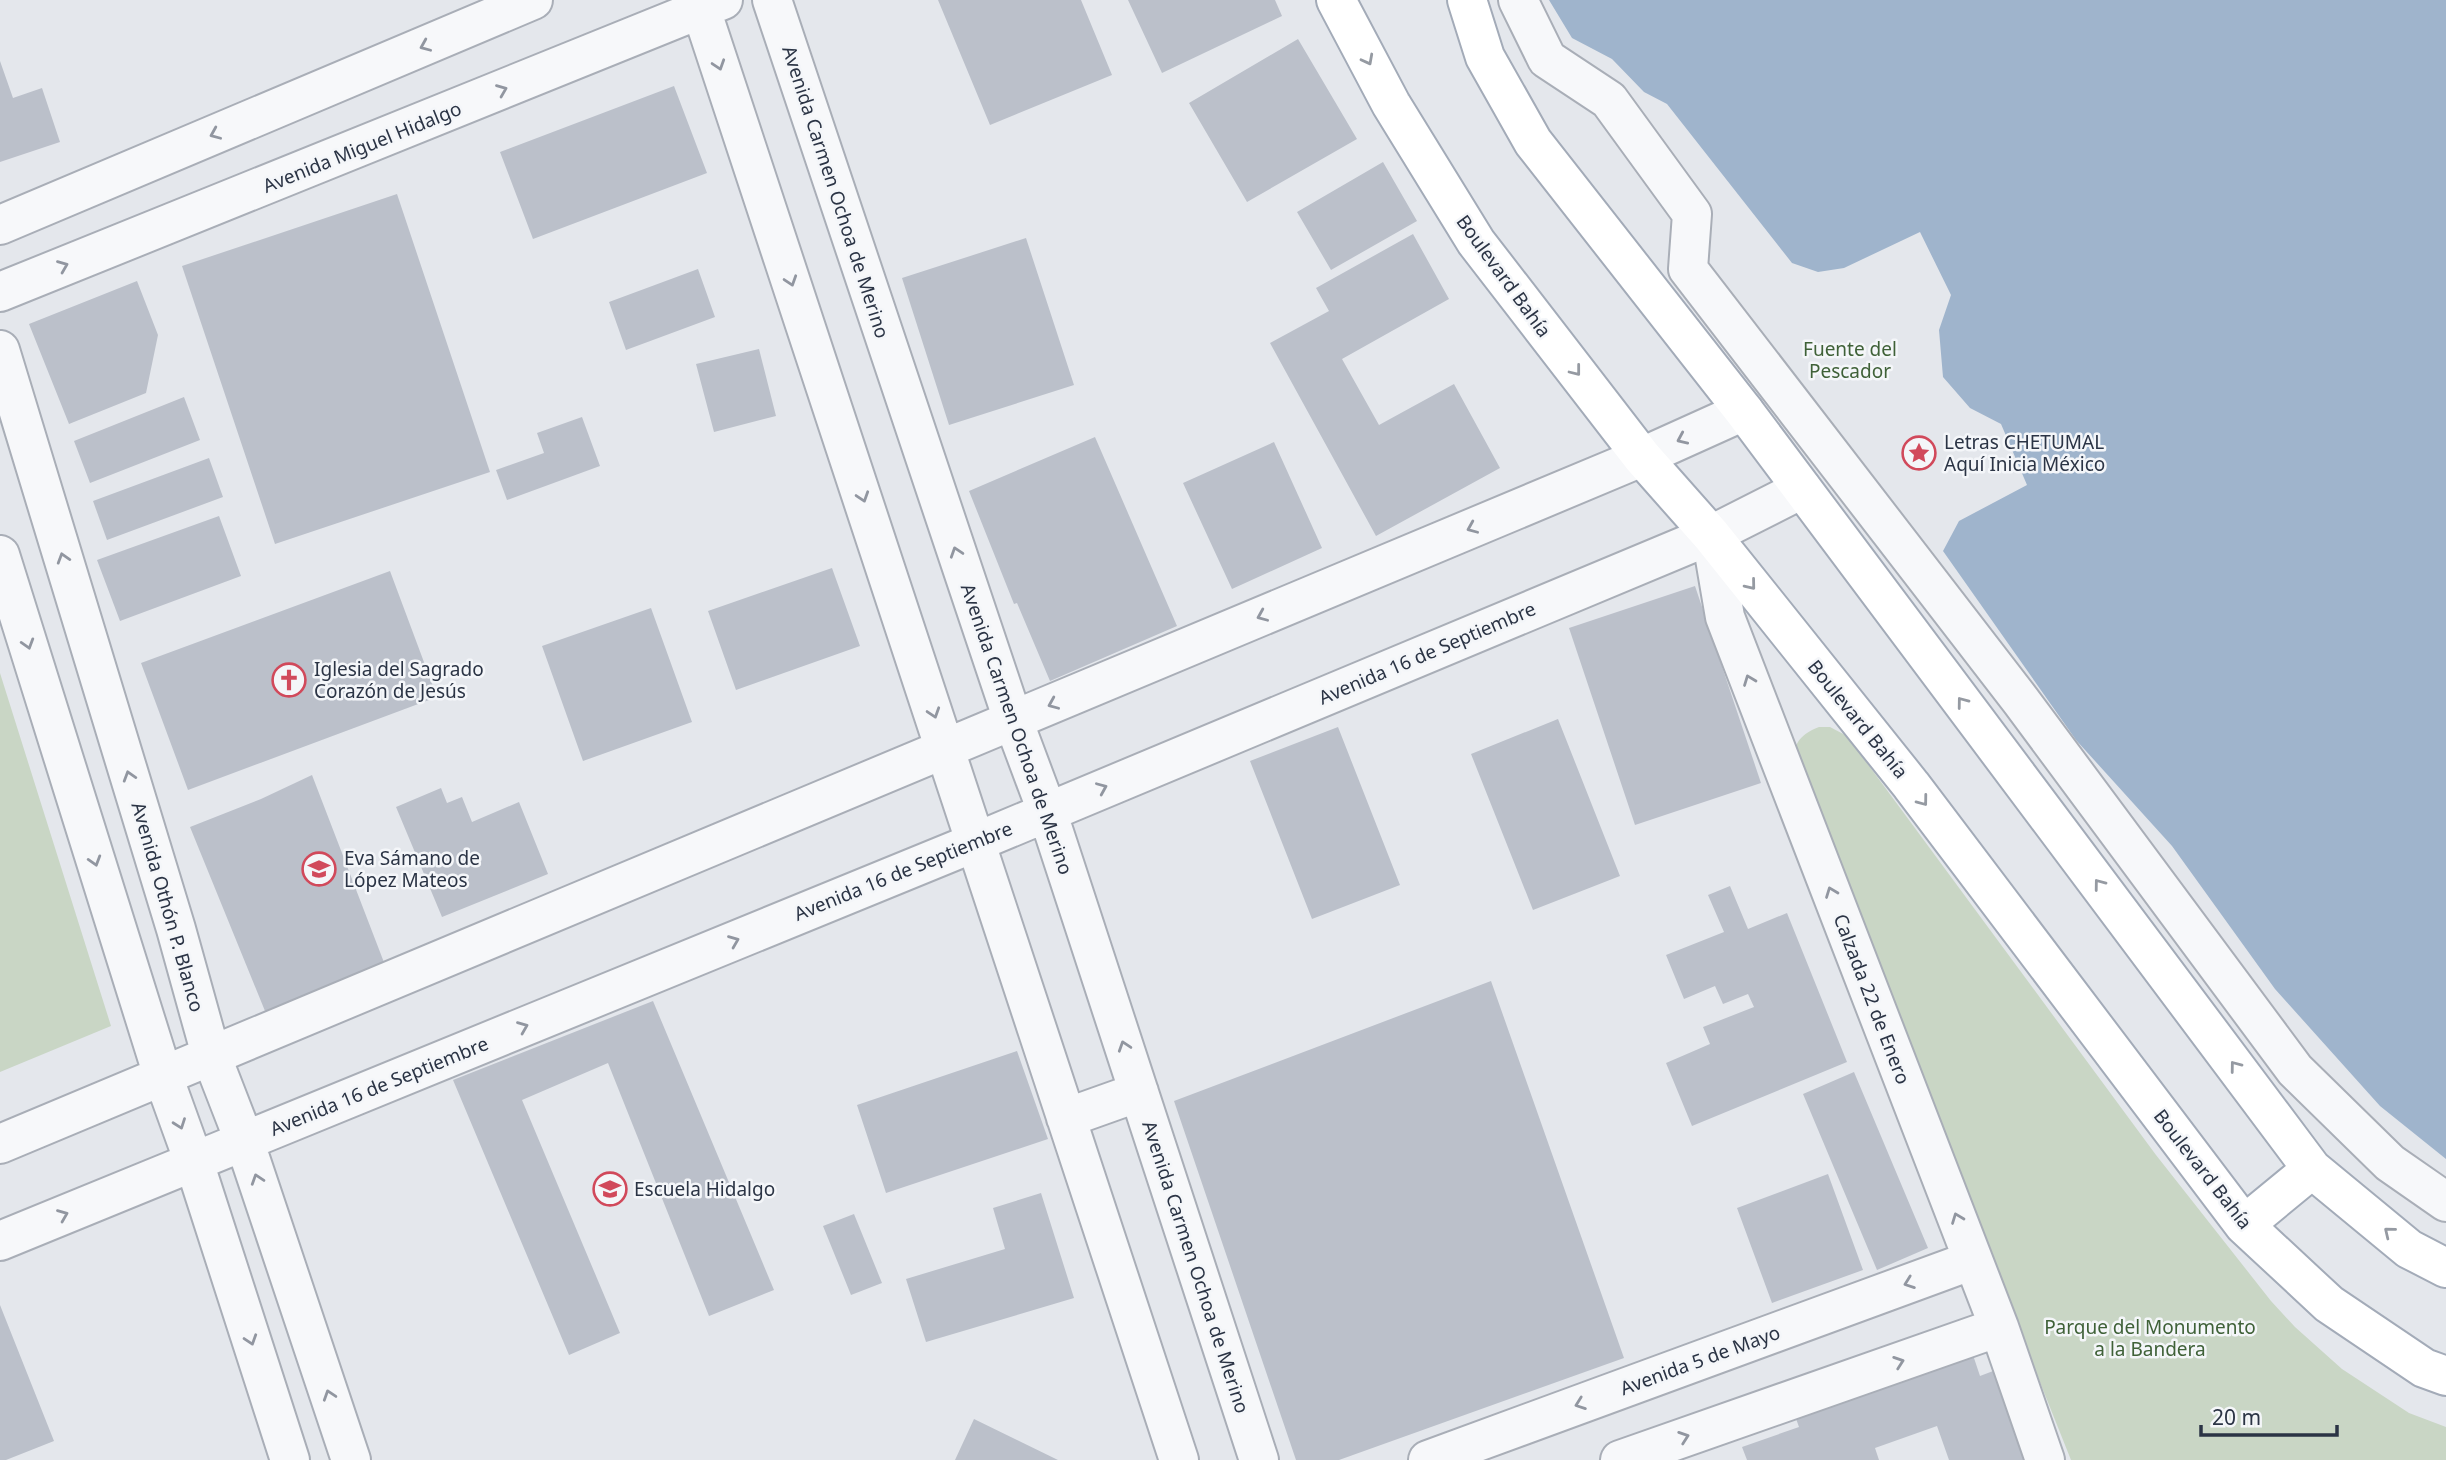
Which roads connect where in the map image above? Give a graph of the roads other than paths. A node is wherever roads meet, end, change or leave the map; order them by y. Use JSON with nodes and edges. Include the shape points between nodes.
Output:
{"nodes":[{"id":1,"x":533,"y":0,"type":"edge"},
{"id":2,"x":772,"y":0,"type":"edge"},
{"id":3,"x":1336,"y":0,"type":"edge"},
{"id":4,"x":1467,"y":0,"type":"edge"},
{"id":5,"x":1518,"y":0,"type":"edge"},
{"id":6,"x":708,"y":3,"type":"edge"},
{"id":7,"x":0,"y":225,"type":"edge"},
{"id":8,"x":0,"y":292,"type":"edge"},
{"id":9,"x":0,"y":350,"type":"edge"},
{"id":10,"x":1744,"y":411,"type":"junction"},
{"id":11,"x":1642,"y":457,"type":"junction"},
{"id":12,"x":1802,"y":489,"type":"junction"},
{"id":13,"x":1711,"y":536,"type":"junction"},
{"id":14,"x":0,"y":555,"type":"edge"},
{"id":15,"x":1013,"y":720,"type":"junction"},
{"id":16,"x":946,"y":748,"type":"junction"},
{"id":17,"x":1047,"y":811,"type":"junction"},
{"id":18,"x":976,"y":842,"type":"junction"},
{"id":19,"x":211,"y":1055,"type":"junction"},
{"id":20,"x":163,"y":1076,"type":"junction"},
{"id":21,"x":1139,"y":1092,"type":"junction"},
{"id":22,"x":1066,"y":1118,"type":"junction"},
{"id":23,"x":244,"y":1140,"type":"junction"},
{"id":24,"x":0,"y":1144,"type":"edge"},
{"id":25,"x":194,"y":1162,"type":"junction"},
{"id":26,"x":2312,"y":1169,"type":"junction"},
{"id":27,"x":2446,"y":1202,"type":"edge"},
{"id":28,"x":2244,"y":1225,"type":"junction"},
{"id":29,"x":0,"y":1241,"type":"edge"},
{"id":30,"x":1973,"y":1260,"type":"junction"},
{"id":31,"x":2446,"y":1268,"type":"edge"},
{"id":32,"x":1999,"y":1328,"type":"junction"},
{"id":33,"x":2446,"y":1376,"type":"edge"},
{"id":34,"x":290,"y":1460,"type":"edge"},
{"id":35,"x":351,"y":1460,"type":"edge"},
{"id":36,"x":1179,"y":1460,"type":"edge"},
{"id":37,"x":1259,"y":1460,"type":"edge"},
{"id":38,"x":1428,"y":1460,"type":"edge"},
{"id":39,"x":1620,"y":1460,"type":"edge"},
{"id":40,"x":2045,"y":1460,"type":"edge"}],
"edges":[{"from":1,"to":7,"type":"street","one_way":true},
{"from":15,"to":2,"type":"street","name":"Avenida Carmen Ochoa de Merino","one_way":true},
{"from":3,"to":11,"type":"main road","name":"Boulevard Bahía","one_way":true,"via":[[1391,104],[1476,242]]},
{"from":4,"to":10,"type":"main road","via":[[1485,57],[1533,142]]},
{"from":5,"to":27,"type":"street","via":[[1548,59],[1609,100],[1692,214],[1688,269],[2021,701],[2295,1070],[2390,1163]]},
{"from":8,"to":6,"type":"street","name":"Avenida Miguel Hidalgo","one_way":true},
{"from":6,"to":16,"type":"street","one_way":true},
{"from":19,"to":9,"type":"street","name":"Avenida Othón P. Blanco","one_way":true},
{"from":10,"to":11,"type":"street","one_way":true},
{"from":10,"to":12,"type":"main road"},
{"from":11,"to":13,"type":"main road","name":"Boulevard Bahía"},
{"from":11,"to":15,"type":"street","one_way":true},
{"from":12,"to":13,"type":"street","name":"Avenida 16 de Septiembre"},
{"from":26,"to":12,"type":"main road","one_way":true},
{"from":17,"to":13,"type":"street","name":"Avenida 16 de Septiembre","one_way":true},
{"from":13,"to":28,"type":"main road","name":"Boulevard Bahía","one_way":true,"via":[[1911,785]]},
{"from":30,"to":13,"type":"street","name":"Calzada 22 de Enero","one_way":true,"via":[[1725,617]]},
{"from":14,"to":20,"type":"street","one_way":true},
{"from":15,"to":16,"type":"street"},
{"from":15,"to":17,"type":"street","name":"Avenida Carmen Ochoa de Merino"},
{"from":16,"to":18,"type":"street"},
{"from":16,"to":19,"type":"street"},
{"from":17,"to":18,"type":"street","name":"Avenida 16 de Septiembre"},
{"from":21,"to":17,"type":"street","name":"Avenida Carmen Ochoa de Merino","one_way":true},
{"from":18,"to":22,"type":"street"},
{"from":23,"to":18,"type":"street","name":"Avenida 16 de Septiembre","one_way":true},
{"from":19,"to":20,"type":"street"},
{"from":19,"to":23,"type":"street","name":"Avenida Othón P. Blanco"},
{"from":20,"to":24,"type":"street"},
{"from":20,"to":25,"type":"street","one_way":true},
{"from":21,"to":22,"type":"street"},
{"from":21,"to":37,"type":"street","name":"Avenida Carmen Ochoa de Merino"},
{"from":22,"to":36,"type":"street"},
{"from":23,"to":25,"type":"street","name":"Avenida 16 de Septiembre"},
{"from":35,"to":23,"type":"street","name":"Avenida Othón P. Blanco","one_way":true},
{"from":29,"to":25,"type":"street","name":"Avenida 16 de Septiembre","one_way":true},
{"from":25,"to":34,"type":"street","one_way":true},
{"from":26,"to":28,"type":"main road"},
{"from":31,"to":26,"type":"main road","one_way":true,"via":[[2409,1249]]},
{"from":28,"to":33,"type":"main road","name":"Boulevard Bahía","via":[[2329,1304],[2424,1368]]},
{"from":30,"to":32,"type":"street","name":"Calzada 22 de Enero"},
{"from":30,"to":38,"type":"street","name":"Avenida 5 de Mayo","one_way":true},
{"from":39,"to":32,"type":"street","one_way":true},
{"from":32,"to":40,"type":"street","name":"Calzada 22 de Enero"}]}
